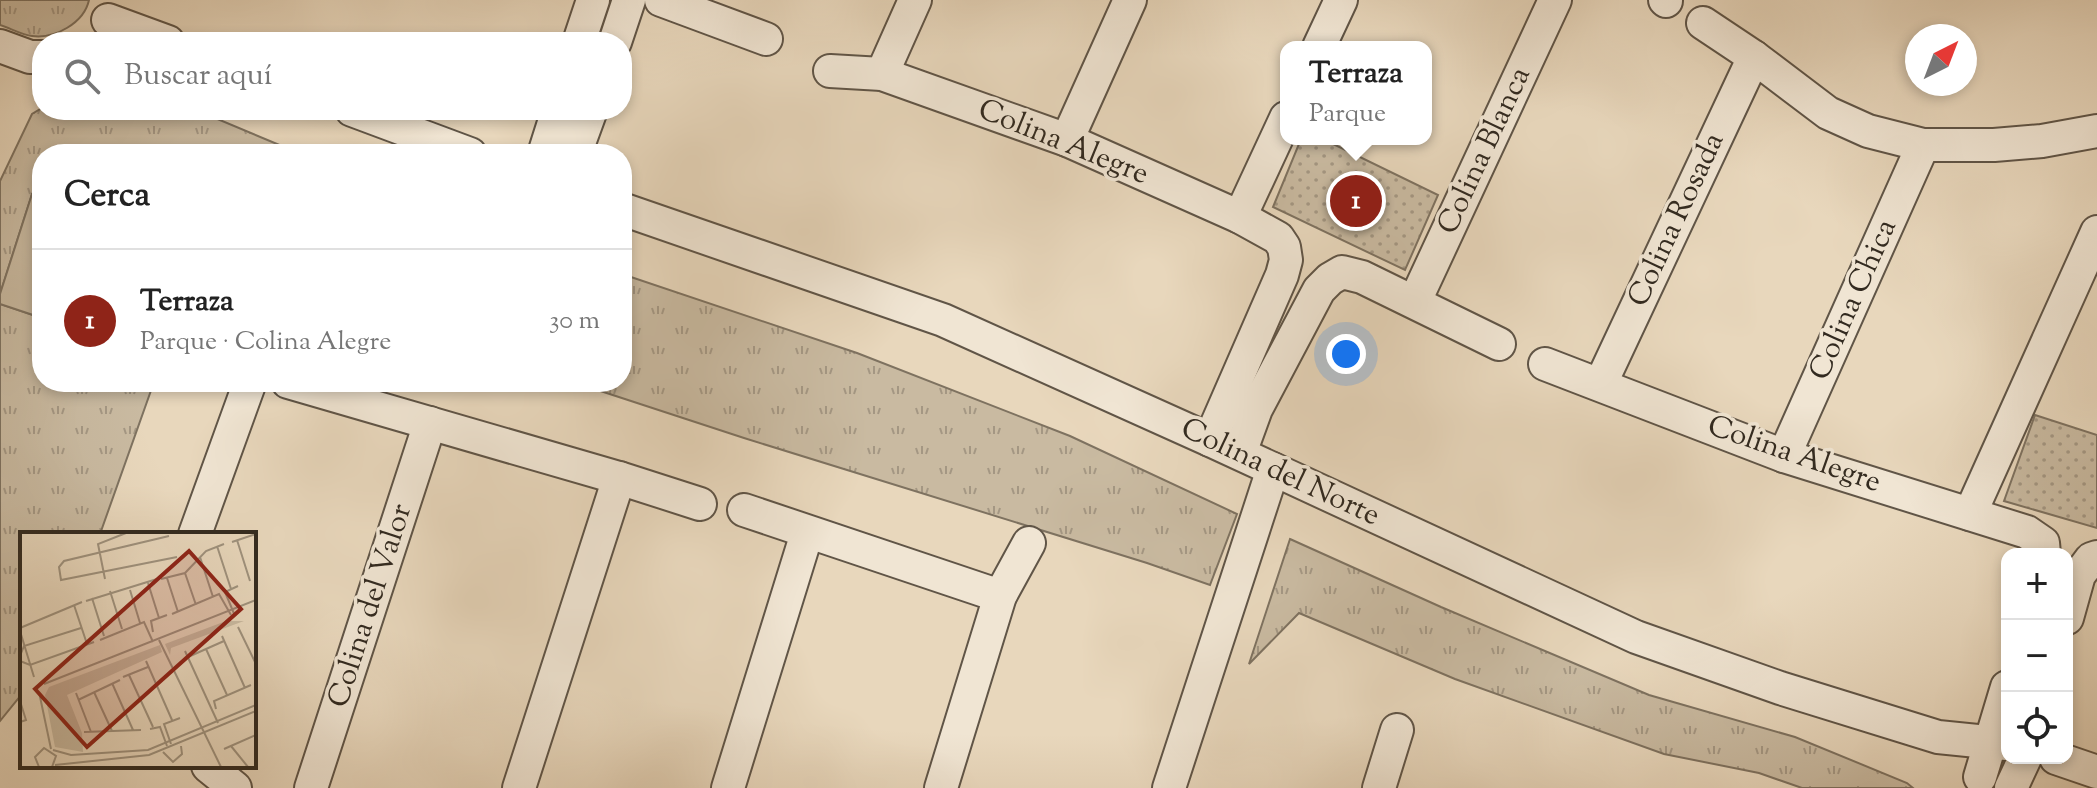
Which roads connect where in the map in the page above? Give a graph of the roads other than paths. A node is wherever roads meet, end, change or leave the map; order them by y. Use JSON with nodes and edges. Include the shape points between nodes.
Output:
{"nodes":[{"id":1,"x":593,"y":0,"type":"edge"},
{"id":2,"x":629,"y":0,"type":"edge"},
{"id":3,"x":661,"y":0,"type":"edge"},
{"id":4,"x":915,"y":0,"type":"edge"},
{"id":5,"x":1130,"y":0,"type":"edge"},
{"id":6,"x":1341,"y":0,"type":"edge"},
{"id":7,"x":1555,"y":0,"type":"edge"},
{"id":8,"x":697,"y":6,"type":"edge"},
{"id":9,"x":104,"y":21,"type":"edge"},
{"id":10,"x":1703,"y":23,"type":"dead end"},
{"id":11,"x":138,"y":32,"type":"edge"},
{"id":12,"x":582,"y":32,"type":"edge"},
{"id":13,"x":618,"y":32,"type":"edge"},
{"id":14,"x":766,"y":39,"type":"dead end"},
{"id":15,"x":1322,"y":41,"type":"edge"},
{"id":16,"x":3,"y":56,"type":"edge"},
{"id":17,"x":32,"y":57,"type":"edge"},
{"id":18,"x":1754,"y":57,"type":"junction"},
{"id":19,"x":830,"y":71,"type":"dead end"},
{"id":20,"x":882,"y":74,"type":"junction"},
{"id":21,"x":379,"y":120,"type":"edge"},
{"id":22,"x":555,"y":120,"type":"edge"},
{"id":23,"x":587,"y":120,"type":"edge"},
{"id":24,"x":1280,"y":131,"type":"edge"},
{"id":25,"x":2097,"y":131,"type":"edge"},
{"id":26,"x":1067,"y":140,"type":"junction"},
{"id":27,"x":443,"y":144,"type":"edge"},
{"id":28,"x":547,"y":144,"type":"edge"},
{"id":29,"x":579,"y":144,"type":"edge"},
{"id":30,"x":1923,"y":145,"type":"junction"},
{"id":31,"x":632,"y":212,"type":"edge"},
{"id":32,"x":1240,"y":217,"type":"junction"},
{"id":33,"x":2097,"y":232,"type":"edge"},
{"id":34,"x":1415,"y":301,"type":"junction"},
{"id":35,"x":1499,"y":344,"type":"dead end"},
{"id":36,"x":1545,"y":364,"type":"dead end"},
{"id":37,"x":1601,"y":383,"type":"junction"},
{"id":38,"x":246,"y":392,"type":"edge"},
{"id":39,"x":323,"y":392,"type":"edge"},
{"id":40,"x":430,"y":423,"type":"junction"},
{"id":41,"x":1210,"y":440,"type":"junction"},
{"id":42,"x":1240,"y":453,"type":"junction"},
{"id":43,"x":1784,"y":456,"type":"junction"},
{"id":44,"x":1273,"y":469,"type":"junction"},
{"id":45,"x":619,"y":478,"type":"junction"},
{"id":46,"x":700,"y":504,"type":"dead end"},
{"id":47,"x":744,"y":510,"type":"dead end"},
{"id":48,"x":1970,"y":514,"type":"junction"},
{"id":49,"x":196,"y":532,"type":"edge"},
{"id":50,"x":807,"y":533,"type":"junction"},
{"id":51,"x":1029,"y":543,"type":"dead end"},
{"id":52,"x":2042,"y":548,"type":"edge"},
{"id":53,"x":2094,"y":558,"type":"edge"},
{"id":54,"x":1000,"y":596,"type":"junction"},
{"id":55,"x":2073,"y":596,"type":"edge"},
{"id":56,"x":2006,"y":692,"type":"edge"},
{"id":57,"x":1397,"y":730,"type":"dead end"},
{"id":58,"x":1938,"y":737,"type":"junction"},
{"id":59,"x":1999,"y":742,"type":"edge"},
{"id":60,"x":2022,"y":764,"type":"edge"},
{"id":61,"x":2073,"y":764,"type":"edge"},
{"id":62,"x":210,"y":768,"type":"edge"},
{"id":63,"x":2097,"y":772,"type":"edge"},
{"id":64,"x":1985,"y":782,"type":"edge"},
{"id":65,"x":235,"y":788,"type":"edge"},
{"id":66,"x":311,"y":788,"type":"edge"},
{"id":67,"x":519,"y":788,"type":"edge"},
{"id":68,"x":728,"y":788,"type":"edge"},
{"id":69,"x":941,"y":788,"type":"edge"},
{"id":70,"x":1169,"y":788,"type":"edge"},
{"id":71,"x":1379,"y":788,"type":"edge"},
{"id":72,"x":2011,"y":788,"type":"edge"}],
"edges":[{"from":1,"to":12,"type":"street"},
{"from":2,"to":13,"type":"street"},
{"from":3,"to":8,"type":"street"},
{"from":4,"to":20,"type":"street"},
{"from":5,"to":26,"type":"street"},
{"from":6,"to":15,"type":"street"},
{"from":7,"to":34,"type":"street","name":"Colina Blanca"},
{"from":8,"to":14,"type":"street"},
{"from":9,"to":11,"type":"street"},
{"from":10,"to":18,"type":"street"},
{"from":16,"to":17,"type":"street"},
{"from":18,"to":30,"type":"street","via":[[1828,113],[1868,131]]},
{"from":18,"to":37,"type":"street","name":"Colina Rosada"},
{"from":19,"to":20,"type":"street","name":"Colina Alegre"},
{"from":20,"to":26,"type":"street","name":"Colina Alegre"},
{"from":21,"to":27,"type":"street"},
{"from":22,"to":28,"type":"street"},
{"from":23,"to":29,"type":"street"},
{"from":24,"to":32,"type":"street"},
{"from":25,"to":30,"type":"street","via":[[1994,145]]},
{"from":26,"to":32,"type":"street","name":"Colina Alegre"},
{"from":30,"to":43,"type":"street","name":"Colina Chica"},
{"from":31,"to":41,"type":"street","name":"Colina del Norte","via":[[943,320]]},
{"from":32,"to":41,"type":"street","name":"Colina Alegre","via":[[1269,231],[1284,247],[1286,260]]},
{"from":33,"to":48,"type":"street"},
{"from":34,"to":35,"type":"street"},
{"from":34,"to":42,"type":"street","via":[[1362,277],[1342,272],[1330,279],[1319,290],[1256,409]]},
{"from":36,"to":37,"type":"street","name":"Colina Alegre"},
{"from":37,"to":43,"type":"street","name":"Colina Alegre"},
{"from":38,"to":49,"type":"street"},
{"from":39,"to":40,"type":"street"},
{"from":40,"to":45,"type":"street"},
{"from":40,"to":66,"type":"street","name":"Colina del Valor"},
{"from":41,"to":42,"type":"street","name":"Colina del Norte"},
{"from":42,"to":44,"type":"street","name":"Colina del Norte"},
{"from":43,"to":48,"type":"street","name":"Colina Alegre"},
{"from":44,"to":58,"type":"street","name":"Colina del Norte","via":[[1636,637]]},
{"from":44,"to":70,"type":"street"},
{"from":45,"to":46,"type":"street"},
{"from":45,"to":67,"type":"street"},
{"from":47,"to":50,"type":"street"},
{"from":48,"to":52,"type":"street","name":"Colina Alegre","via":[[2027,532]]},
{"from":50,"to":54,"type":"street"},
{"from":50,"to":68,"type":"street"},
{"from":51,"to":54,"type":"street"},
{"from":53,"to":55,"type":"street","via":[[2079,575]]},
{"from":54,"to":69,"type":"street"},
{"from":56,"to":59,"type":"street"},
{"from":57,"to":71,"type":"street"},
{"from":58,"to":59,"type":"street","name":"Colina del Norte"},
{"from":58,"to":64,"type":"street","name":"Colina del Norte"},
{"from":59,"to":64,"type":"street"},
{"from":60,"to":72,"type":"street"},
{"from":61,"to":63,"type":"street"},
{"from":62,"to":65,"type":"street"}]}
